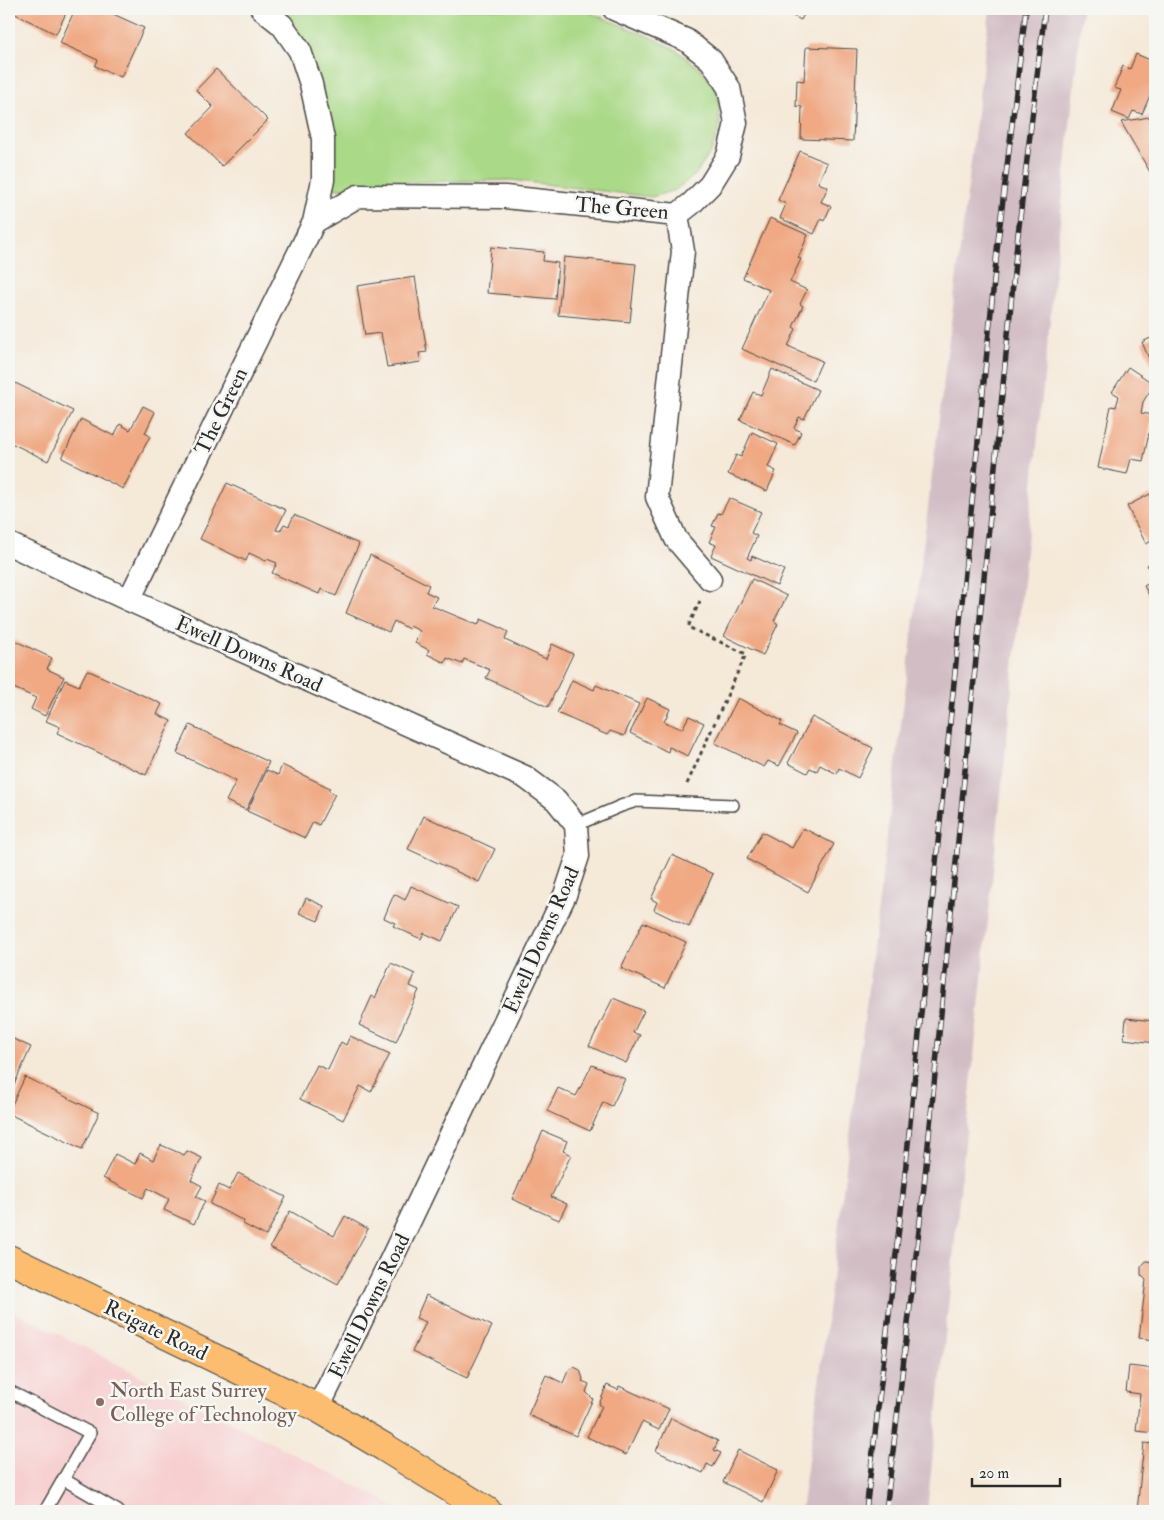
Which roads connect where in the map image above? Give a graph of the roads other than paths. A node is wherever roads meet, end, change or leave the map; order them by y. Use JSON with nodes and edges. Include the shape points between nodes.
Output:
{"nodes":[{"id":1,"x":262,"y":9,"type":"edge"},
{"id":2,"x":614,"y":9,"type":"edge"},
{"id":3,"x":677,"y":215,"type":"junction"},
{"id":4,"x":314,"y":222,"type":"junction"},
{"id":5,"x":9,"y":544,"type":"edge"},
{"id":6,"x":710,"y":579,"type":"road end"},
{"id":7,"x":129,"y":600,"type":"junction"},
{"id":8,"x":733,"y":805,"type":"dead end"},
{"id":9,"x":576,"y":825,"type":"junction"},
{"id":10,"x":9,"y":1259,"type":"edge"},
{"id":11,"x":21,"y":1271,"type":"edge"},
{"id":12,"x":9,"y":1391,"type":"edge"},
{"id":13,"x":318,"y":1408,"type":"junction"},
{"id":14,"x":63,"y":1479,"type":"junction"},
{"id":15,"x":473,"y":1508,"type":"edge"},
{"id":16,"x":45,"y":1511,"type":"edge"},
{"id":17,"x":118,"y":1511,"type":"edge"}],
"edges":[{"from":1,"to":4,"type":"street","name":"The Green","via":[[282,24],[300,51],[311,84],[323,139],[323,180]]},
{"from":2,"to":3,"type":"street","name":"The Green","via":[[686,40],[711,60],[728,88],[736,123],[728,156],[710,185]]},
{"from":3,"to":4,"type":"street","name":"The Green","via":[[505,197],[358,196]]},
{"from":3,"to":6,"type":"street","via":[[683,251],[657,498],[676,540]]},
{"from":4,"to":7,"type":"street","name":"The Green"},
{"from":5,"to":7,"type":"street","name":"Ewell Downs Road"},
{"from":7,"to":9,"type":"street","name":"Ewell Downs Road","via":[[525,777],[556,800]]},
{"from":8,"to":9,"type":"lane","via":[[636,801]]},
{"from":9,"to":13,"type":"street","name":"Ewell Downs Road","via":[[578,856],[565,895]]},
{"from":10,"to":11,"type":"highway","name":"Reigate Road"},
{"from":11,"to":13,"type":"highway","name":"Reigate Road"},
{"from":12,"to":14,"type":"lane","via":[[90,1433]]},
{"from":13,"to":15,"type":"highway","name":"Reigate Road"},
{"from":14,"to":16,"type":"lane"},
{"from":14,"to":17,"type":"lane"}]}
